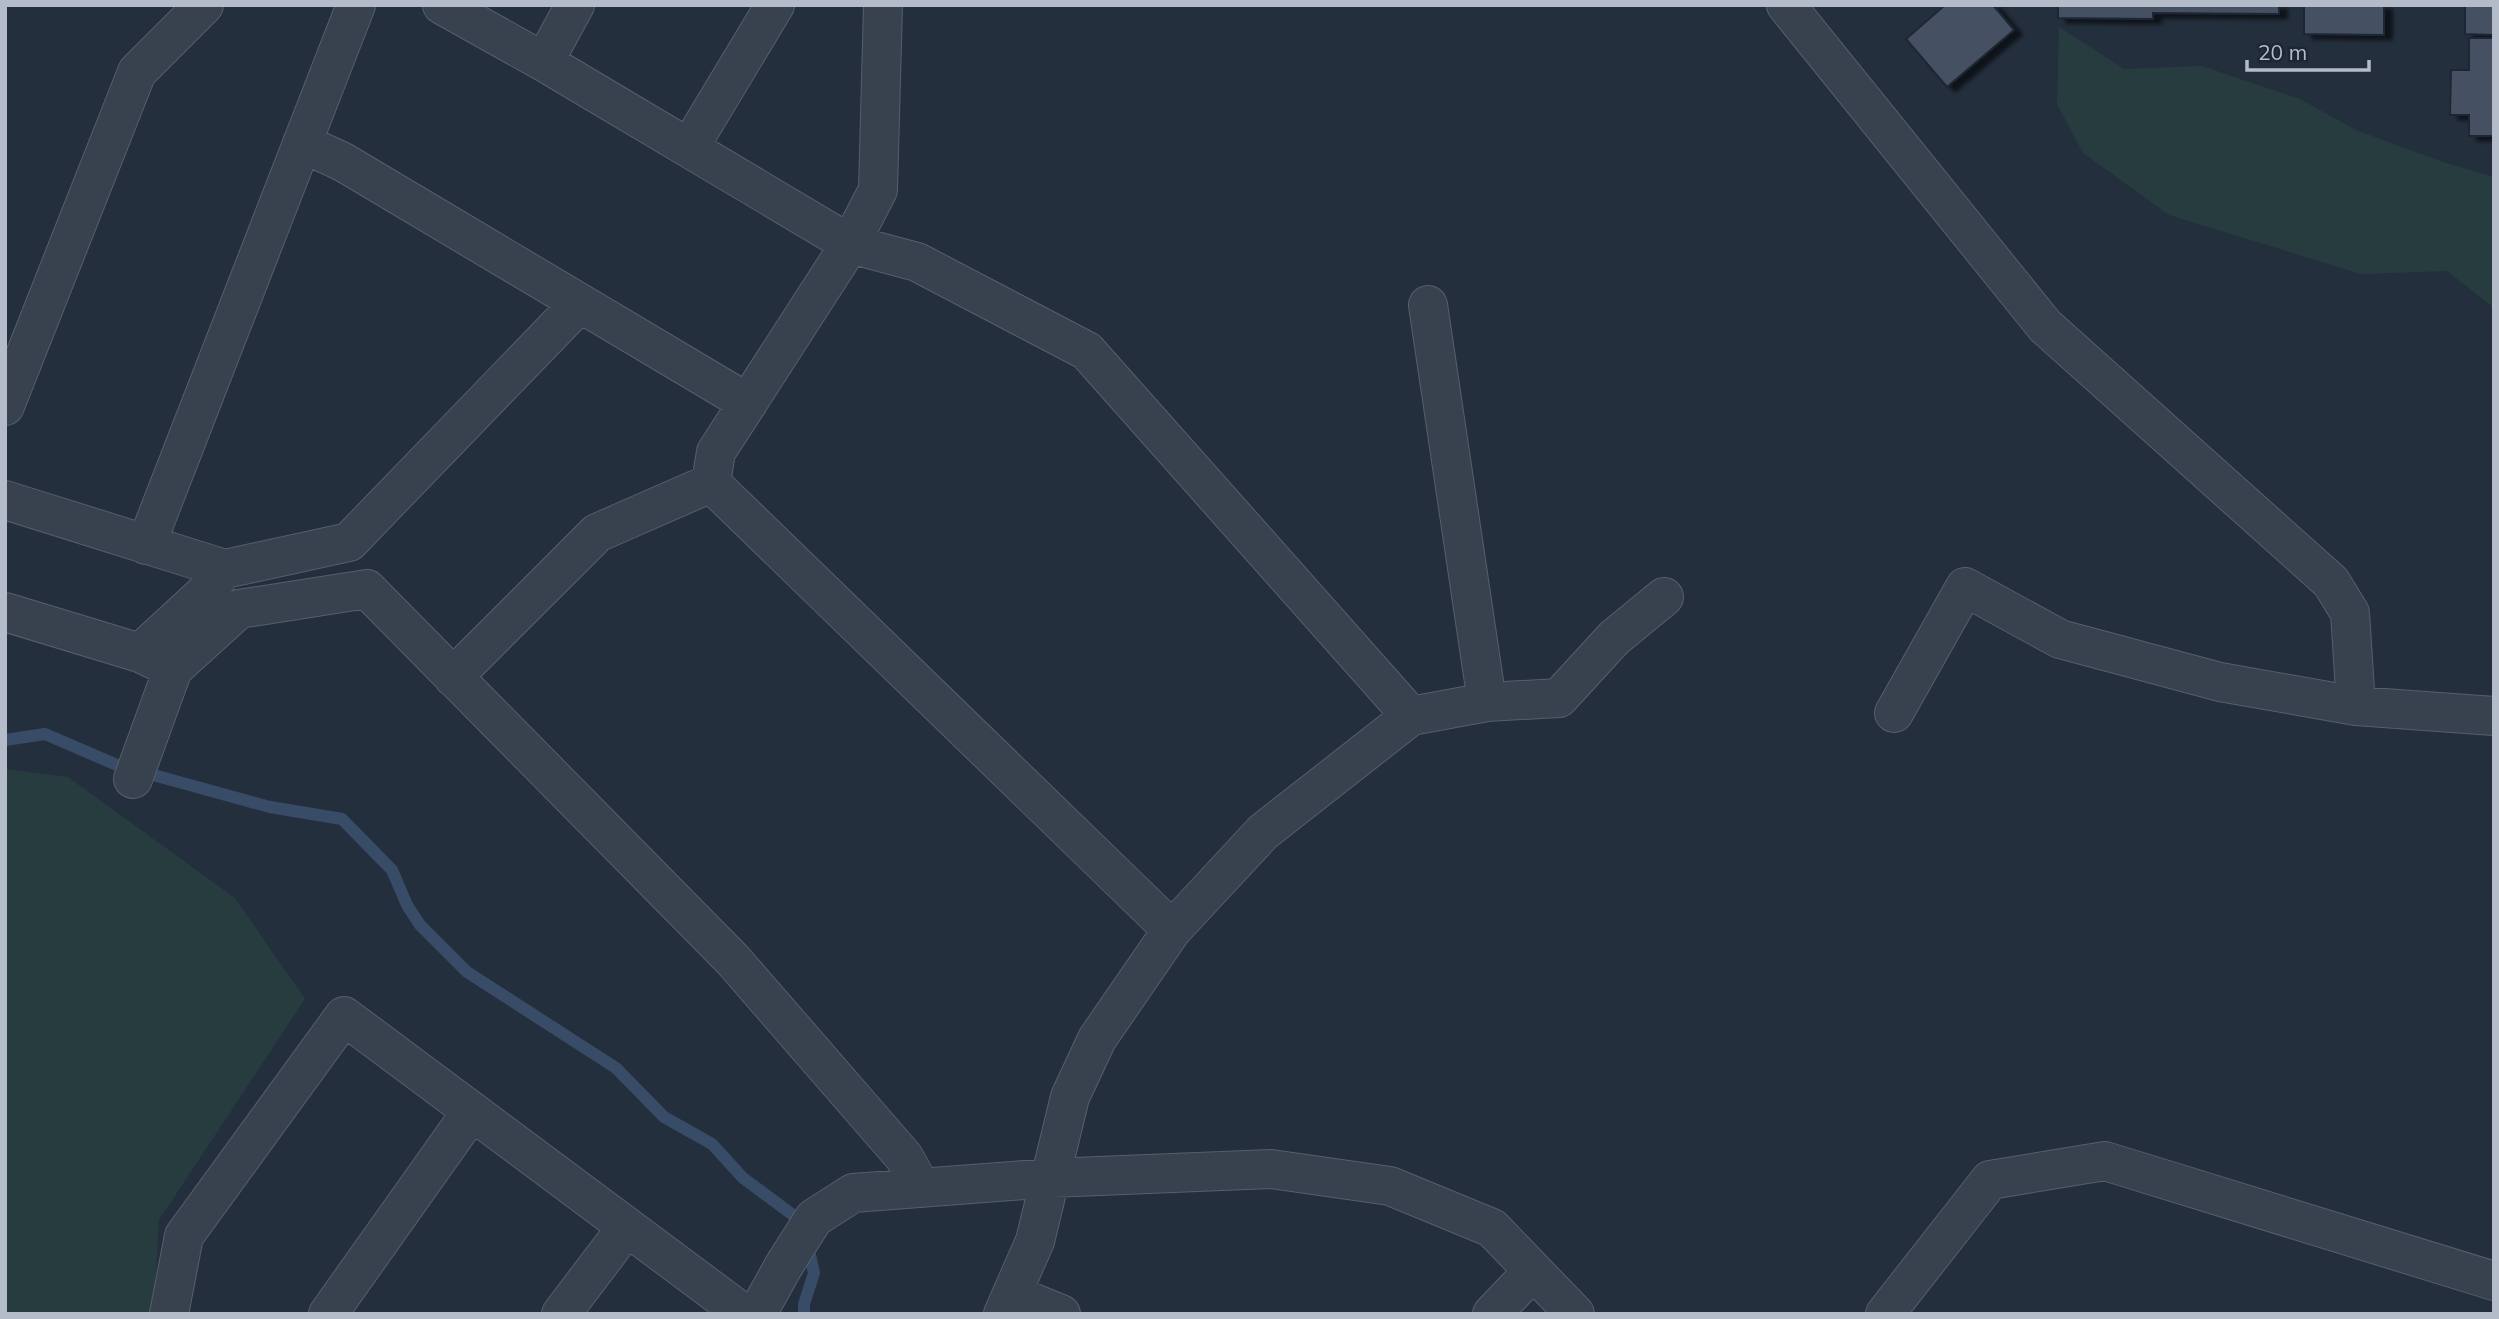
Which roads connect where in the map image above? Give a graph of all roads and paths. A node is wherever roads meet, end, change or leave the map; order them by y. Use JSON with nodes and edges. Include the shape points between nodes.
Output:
{"nodes":[{"id":1,"x":204,"y":5,"type":"edge"},
{"id":2,"x":356,"y":5,"type":"edge"},
{"id":3,"x":443,"y":5,"type":"edge"},
{"id":4,"x":575,"y":5,"type":"edge"},
{"id":5,"x":775,"y":5,"type":"edge"},
{"id":6,"x":884,"y":5,"type":"edge"},
{"id":7,"x":1786,"y":5,"type":"edge"},
{"id":8,"x":544,"y":62,"type":"junction"},
{"id":9,"x":302,"y":143,"type":"junction"},
{"id":10,"x":690,"y":148,"type":"junction"},
{"id":11,"x":850,"y":244,"type":"junction"},
{"id":12,"x":580,"y":303,"type":"junction"},
{"id":13,"x":1428,"y":305,"type":"dead end"},
{"id":14,"x":748,"y":402,"type":"junction"},
{"id":15,"x":5,"y":407,"type":"edge"},
{"id":16,"x":711,"y":483,"type":"junction"},
{"id":17,"x":5,"y":500,"type":"edge"},
{"id":18,"x":146,"y":545,"type":"junction"},
{"id":19,"x":225,"y":569,"type":"junction"},
{"id":20,"x":1664,"y":597,"type":"dead end"},
{"id":21,"x":5,"y":612,"type":"edge"},
{"id":22,"x":157,"y":661,"type":"junction"},
{"id":23,"x":453,"y":677,"type":"junction"},
{"id":24,"x":1487,"y":702,"type":"junction"},
{"id":25,"x":2356,"y":706,"type":"junction"},
{"id":26,"x":1894,"y":713,"type":"dead end"},
{"id":27,"x":1411,"y":716,"type":"junction"},
{"id":28,"x":2494,"y":716,"type":"edge"},
{"id":29,"x":137,"y":769,"type":"dead end"},
{"id":30,"x":1172,"y":930,"type":"junction"},
{"id":31,"x":472,"y":1111,"type":"junction"},
{"id":32,"x":1050,"y":1178,"type":"junction"},
{"id":33,"x":921,"y":1188,"type":"junction"},
{"id":34,"x":627,"y":1227,"type":"junction"},
{"id":35,"x":1534,"y":1271,"type":"junction"},
{"id":36,"x":2494,"y":1281,"type":"edge"},
{"id":37,"x":1007,"y":1304,"type":"edge"},
{"id":38,"x":169,"y":1314,"type":"edge"},
{"id":39,"x":328,"y":1314,"type":"edge"},
{"id":40,"x":561,"y":1314,"type":"edge"},
{"id":41,"x":744,"y":1314,"type":"edge"},
{"id":42,"x":757,"y":1314,"type":"edge"},
{"id":43,"x":1061,"y":1314,"type":"edge"},
{"id":44,"x":1492,"y":1314,"type":"edge"},
{"id":45,"x":1575,"y":1314,"type":"edge"},
{"id":46,"x":1885,"y":1314,"type":"edge"}],
"edges":[{"from":1,"to":15,"type":"street","via":[[137,72]]},
{"from":2,"to":9,"type":"street"},
{"from":3,"to":8,"type":"street"},
{"from":4,"to":8,"type":"street"},
{"from":5,"to":10,"type":"street"},
{"from":6,"to":11,"type":"street","via":[[878,190]]},
{"from":7,"to":25,"type":"street","via":[[2045,326],[2331,582],[2350,613]]},
{"from":8,"to":10,"type":"street"},
{"from":9,"to":12,"type":"street","via":[[343,162]]},
{"from":9,"to":18,"type":"street"},
{"from":10,"to":11,"type":"street"},
{"from":11,"to":14,"type":"street"},
{"from":11,"to":27,"type":"street","via":[[917,262],[1087,351]]},
{"from":12,"to":14,"type":"street"},
{"from":12,"to":19,"type":"street","via":[[349,542]]},
{"from":13,"to":24,"type":"street"},
{"from":14,"to":16,"type":"street","via":[[716,452]]},
{"from":16,"to":23,"type":"street","via":[[597,533]]},
{"from":16,"to":30,"type":"street"},
{"from":17,"to":18,"type":"street"},
{"from":18,"to":19,"type":"street"},
{"from":19,"to":22,"type":"street"},
{"from":20,"to":24,"type":"street","via":[[1614,638],[1559,698]]},
{"from":21,"to":22,"type":"street"},
{"from":22,"to":23,"type":"street","via":[[239,609],[367,589]]},
{"from":22,"to":29,"type":"street"},
{"from":23,"to":33,"type":"street","via":[[733,960],[904,1157]]},
{"from":24,"to":27,"type":"street"},
{"from":25,"to":26,"type":"street","via":[[2220,682],[2060,639],[1965,587]]},
{"from":25,"to":28,"type":"street"},
{"from":27,"to":30,"type":"street","via":[[1262,832]]},
{"from":30,"to":32,"type":"street","via":[[1097,1039],[1070,1097]]},
{"from":31,"to":34,"type":"street"},
{"from":31,"to":38,"type":"street","via":[[344,1016],[184,1236]]},
{"from":31,"to":39,"type":"street"},
{"from":32,"to":33,"type":"street"},
{"from":32,"to":35,"type":"street","via":[[1271,1169],[1390,1186],[1492,1228]]},
{"from":32,"to":37,"type":"street","via":[[1035,1241]]},
{"from":33,"to":42,"type":"street","via":[[853,1194],[814,1218]]},
{"from":34,"to":40,"type":"street"},
{"from":34,"to":41,"type":"street"},
{"from":35,"to":44,"type":"street"},
{"from":35,"to":45,"type":"street"},
{"from":36,"to":46,"type":"street","via":[[2105,1161],[1990,1180]]},
{"from":37,"to":43,"type":"street"}]}
